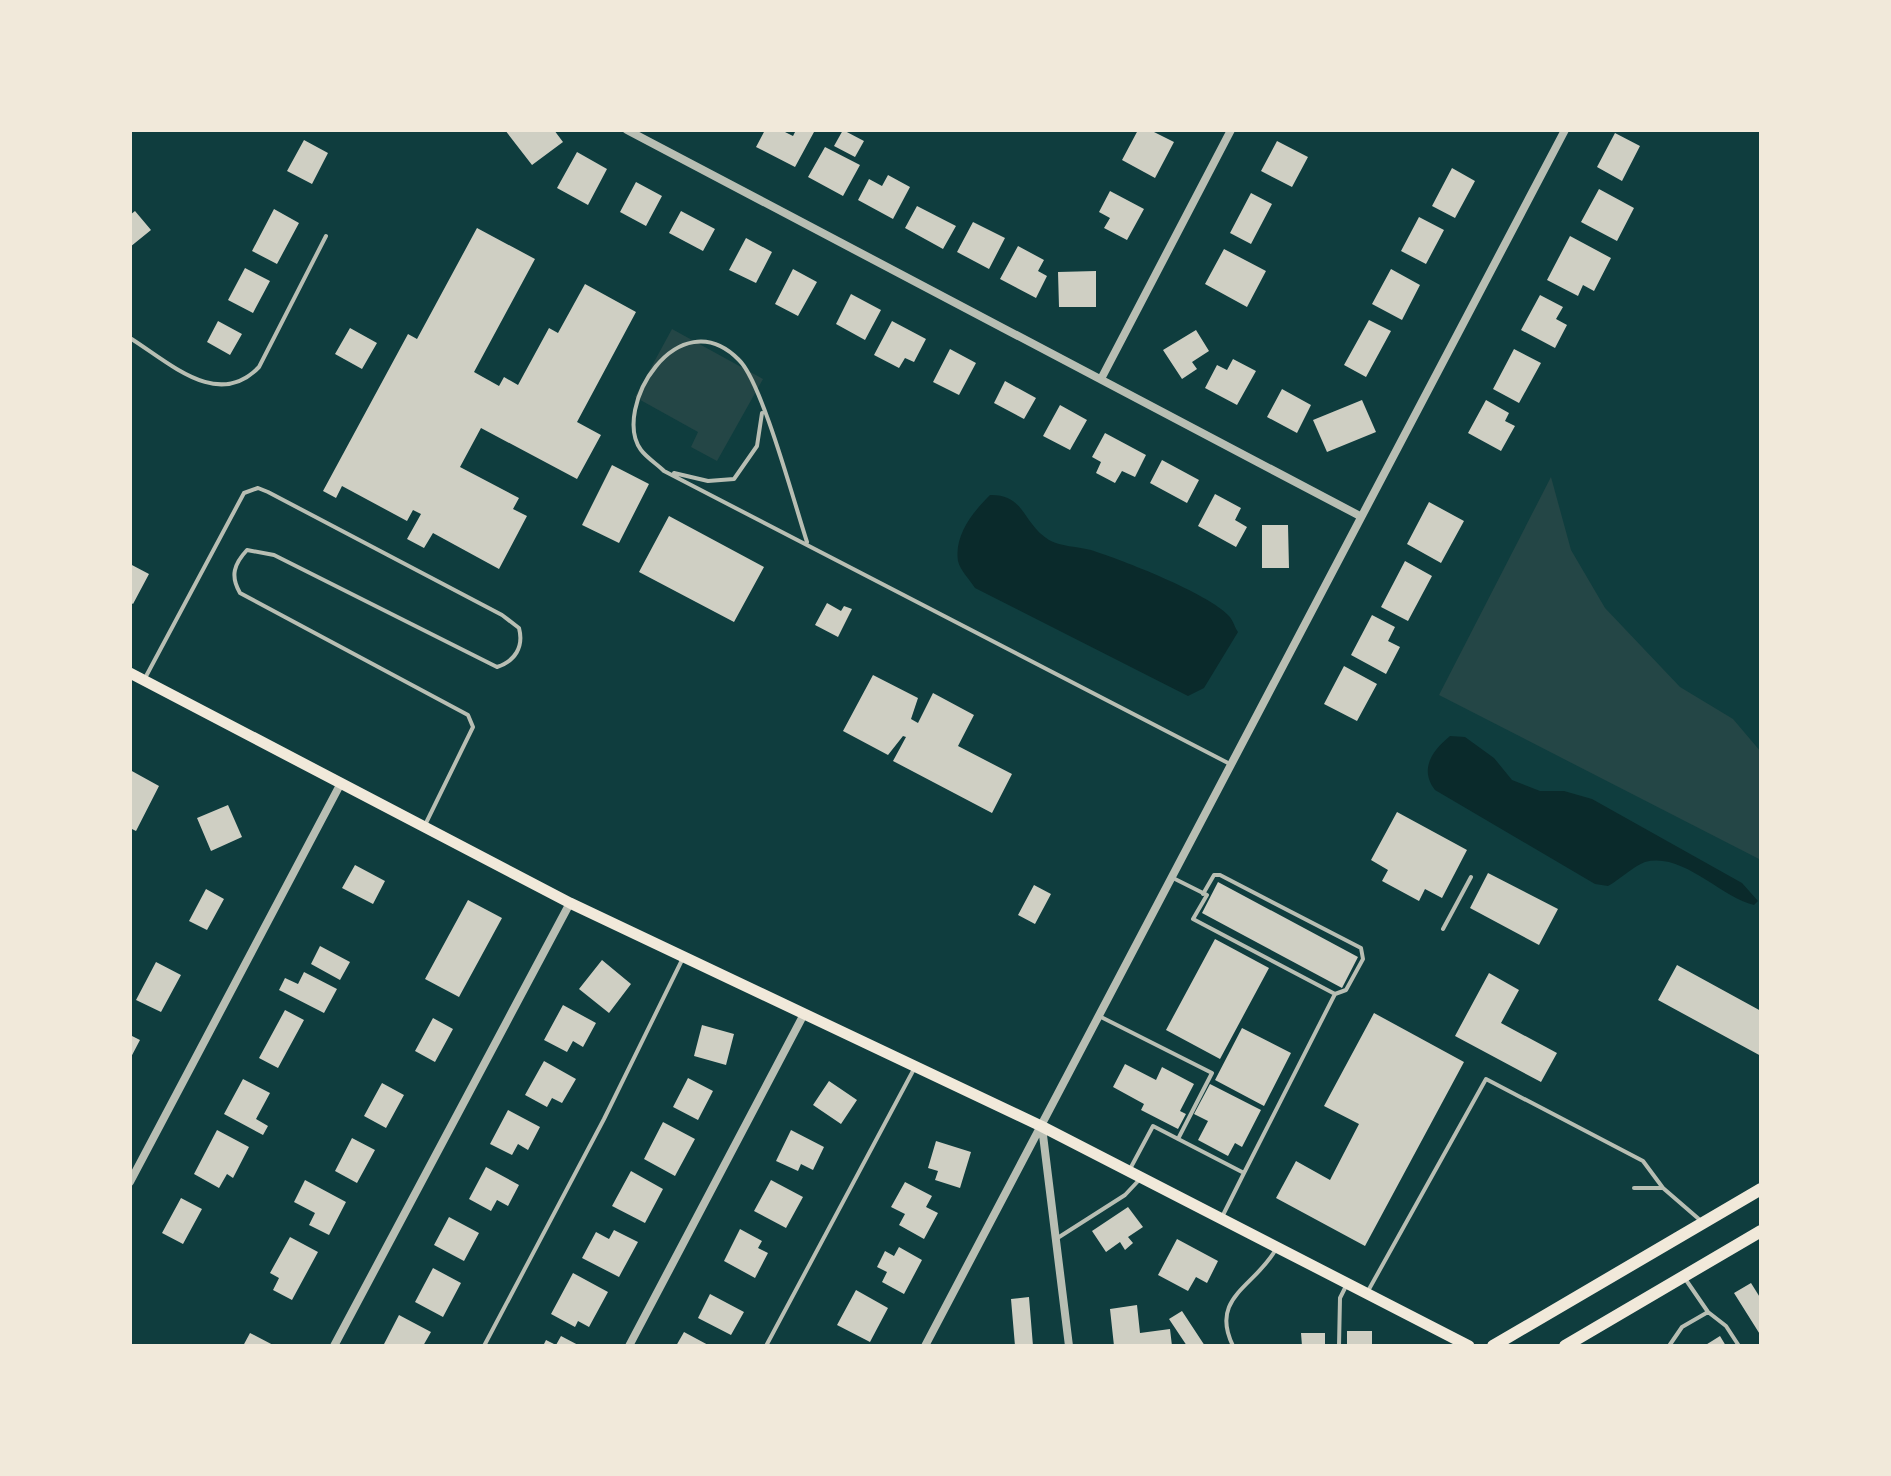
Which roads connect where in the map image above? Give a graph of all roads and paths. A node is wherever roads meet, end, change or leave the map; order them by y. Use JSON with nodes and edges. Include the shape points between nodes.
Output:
{"nodes":[{"id":1,"x":627,"y":130,"type":"edge"},
{"id":2,"x":1231,"y":130,"type":"edge"},
{"id":3,"x":1565,"y":130,"type":"edge"},
{"id":4,"x":326,"y":236,"type":"dead end"},
{"id":5,"x":130,"y":338,"type":"edge"},
{"id":6,"x":1101,"y":379,"type":"junction"},
{"id":7,"x":762,"y":408,"type":"junction"},
{"id":8,"x":664,"y":471,"type":"junction"},
{"id":9,"x":1360,"y":516,"type":"junction"},
{"id":10,"x":807,"y":542,"type":"junction"},
{"id":11,"x":130,"y":673,"type":"edge"},
{"id":12,"x":144,"y":681,"type":"junction"},
{"id":13,"x":1230,"y":764,"type":"junction"},
{"id":14,"x":341,"y":783,"type":"junction"},
{"id":15,"x":424,"y":827,"type":"junction"},
{"id":16,"x":1171,"y":877,"type":"junction"},
{"id":17,"x":1471,"y":877,"type":"dead end"},
{"id":18,"x":1203,"y":894,"type":"junction"},
{"id":19,"x":570,"y":903,"type":"junction"},
{"id":20,"x":1443,"y":929,"type":"dead end"},
{"id":21,"x":683,"y":958,"type":"junction"},
{"id":22,"x":1335,"y":994,"type":"junction"},
{"id":23,"x":803,"y":1016,"type":"junction"},
{"id":24,"x":1099,"y":1016,"type":"junction"},
{"id":25,"x":915,"y":1068,"type":"junction"},
{"id":26,"x":1041,"y":1126,"type":"junction"},
{"id":27,"x":1178,"y":1139,"type":"junction"},
{"id":28,"x":1129,"y":1171,"type":"junction"},
{"id":29,"x":1244,"y":1173,"type":"junction"},
{"id":30,"x":1142,"y":1177,"type":"junction"},
{"id":31,"x":130,"y":1182,"type":"edge"},
{"id":32,"x":1634,"y":1188,"type":"dead end"},
{"id":33,"x":1663,"y":1188,"type":"junction"},
{"id":34,"x":1761,"y":1189,"type":"edge"},
{"id":35,"x":1221,"y":1219,"type":"junction"},
{"id":36,"x":1703,"y":1223,"type":"junction"},
{"id":37,"x":1761,"y":1231,"type":"edge"},
{"id":38,"x":1056,"y":1239,"type":"junction"},
{"id":39,"x":1277,"y":1247,"type":"junction"},
{"id":40,"x":1684,"y":1276,"type":"junction"},
{"id":41,"x":1347,"y":1283,"type":"junction"},
{"id":42,"x":1367,"y":1293,"type":"junction"},
{"id":43,"x":1708,"y":1312,"type":"junction"},
{"id":44,"x":334,"y":1346,"type":"edge"},
{"id":45,"x":484,"y":1346,"type":"edge"},
{"id":46,"x":629,"y":1346,"type":"edge"},
{"id":47,"x":766,"y":1346,"type":"edge"},
{"id":48,"x":925,"y":1346,"type":"edge"},
{"id":49,"x":1069,"y":1346,"type":"edge"},
{"id":50,"x":1233,"y":1346,"type":"edge"},
{"id":51,"x":1339,"y":1346,"type":"edge"},
{"id":52,"x":1469,"y":1346,"type":"edge"},
{"id":53,"x":1493,"y":1346,"type":"edge"},
{"id":54,"x":1565,"y":1346,"type":"edge"},
{"id":55,"x":1669,"y":1346,"type":"edge"},
{"id":56,"x":1739,"y":1346,"type":"edge"}],
"edges":[{"from":1,"to":6,"type":"street"},
{"from":2,"to":6,"type":"street"},
{"from":3,"to":9,"type":"street"},
{"from":4,"to":5,"type":"lane","via":[[259,367],[246,381],[231,387],[191,376]]},
{"from":6,"to":9,"type":"street"},
{"from":7,"to":8,"type":"lane","via":[[757,446],[734,479],[708,481]]},
{"from":7,"to":8,"type":"lane","via":[[741,361],[723,347],[702,339],[674,347],[646,383],[633,428],[640,449]]},
{"from":7,"to":10,"type":"lane"},
{"from":8,"to":10,"type":"lane"},
{"from":9,"to":13,"type":"street"},
{"from":10,"to":13,"type":"lane"},
{"from":11,"to":12,"type":"main road"},
{"from":12,"to":14,"type":"main road"},
{"from":12,"to":15,"type":"lane","via":[[238,503],[250,489],[268,492],[519,628],[521,644],[513,659],[497,667],[259,549],[247,550],[234,569],[240,593],[468,715],[473,727]]},
{"from":13,"to":16,"type":"street"},
{"from":14,"to":15,"type":"main road"},
{"from":14,"to":31,"type":"street"},
{"from":15,"to":19,"type":"main road"},
{"from":16,"to":18,"type":"lane"},
{"from":16,"to":24,"type":"street"},
{"from":17,"to":20,"type":"lane"},
{"from":18,"to":22,"type":"lane","via":[[1207,895],[1193,919]]},
{"from":18,"to":22,"type":"lane","via":[[1214,875],[1220,875],[1361,948],[1363,959],[1346,990]]},
{"from":19,"to":21,"type":"main road"},
{"from":19,"to":44,"type":"street"},
{"from":21,"to":23,"type":"main road"},
{"from":21,"to":45,"type":"lane"},
{"from":22,"to":29,"type":"lane"},
{"from":23,"to":25,"type":"main road"},
{"from":23,"to":46,"type":"street"},
{"from":24,"to":26,"type":"street"},
{"from":24,"to":27,"type":"lane","via":[[1212,1073]]},
{"from":25,"to":26,"type":"main road"},
{"from":25,"to":47,"type":"lane"},
{"from":26,"to":28,"type":"main road"},
{"from":26,"to":38,"type":"street"},
{"from":26,"to":48,"type":"street"},
{"from":27,"to":28,"type":"lane","via":[[1153,1126]]},
{"from":27,"to":29,"type":"lane"},
{"from":28,"to":30,"type":"main road"},
{"from":29,"to":35,"type":"lane"},
{"from":30,"to":35,"type":"main road"},
{"from":30,"to":38,"type":"lane","via":[[1125,1195]]},
{"from":32,"to":33,"type":"lane"},
{"from":33,"to":36,"type":"lane"},
{"from":33,"to":42,"type":"lane","via":[[1643,1161],[1486,1079]]},
{"from":34,"to":36,"type":"main road"},
{"from":35,"to":39,"type":"main road"},
{"from":36,"to":53,"type":"main road"},
{"from":37,"to":40,"type":"main road"},
{"from":38,"to":49,"type":"street"},
{"from":39,"to":41,"type":"main road"},
{"from":39,"to":50,"type":"lane","via":[[1229,1303],[1224,1315]]},
{"from":40,"to":43,"type":"lane"},
{"from":40,"to":54,"type":"main road"},
{"from":41,"to":42,"type":"main road"},
{"from":41,"to":51,"type":"lane","via":[[1340,1298]]},
{"from":42,"to":52,"type":"main road"},
{"from":43,"to":55,"type":"lane","via":[[1682,1327]]},
{"from":43,"to":56,"type":"lane"}]}
